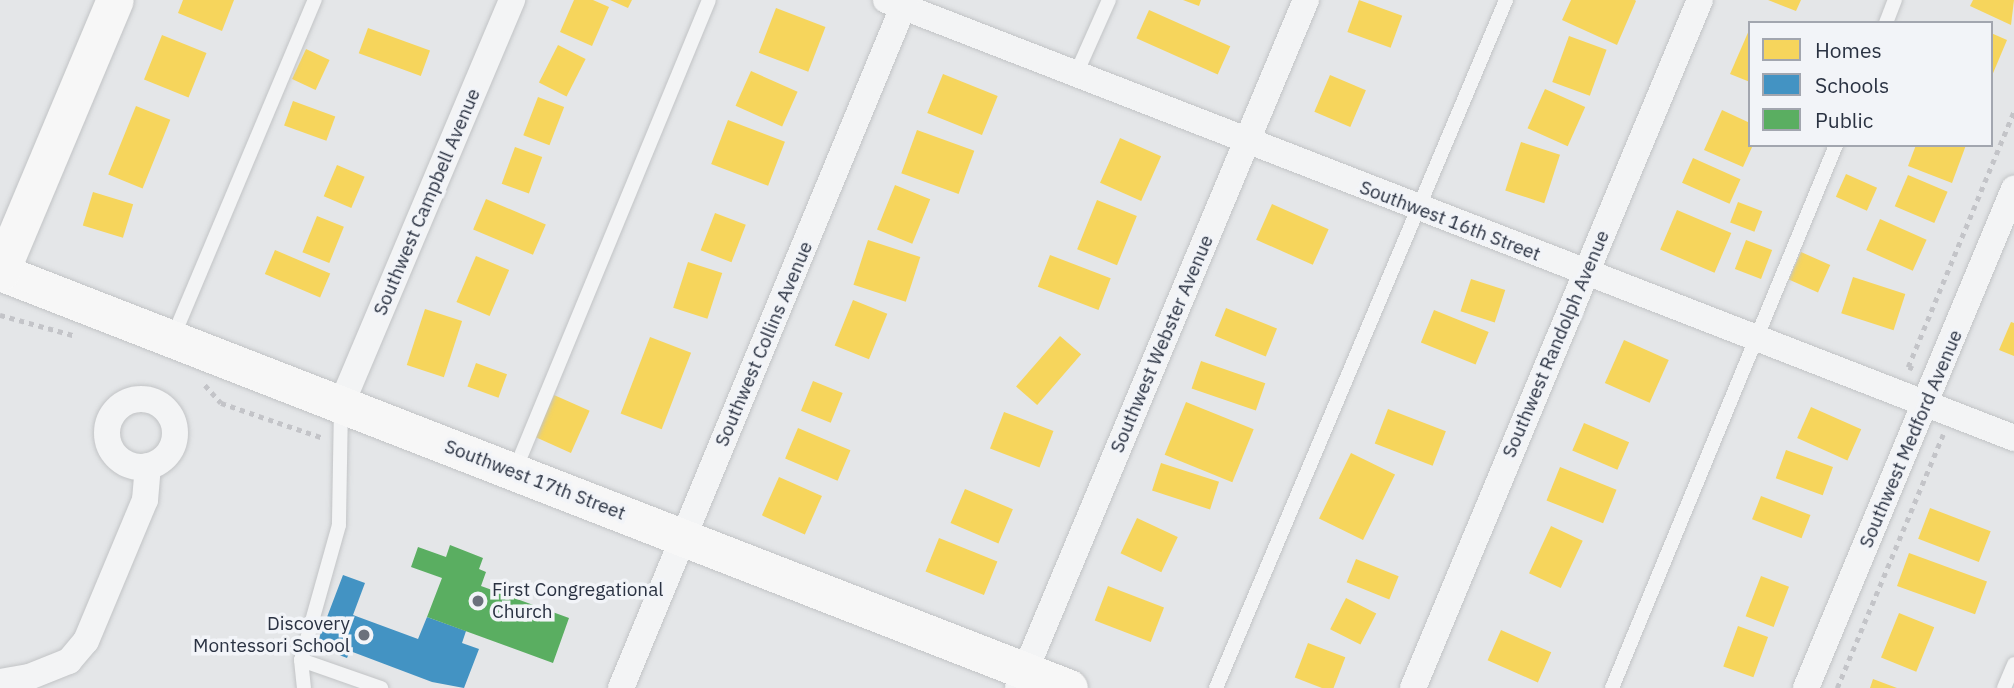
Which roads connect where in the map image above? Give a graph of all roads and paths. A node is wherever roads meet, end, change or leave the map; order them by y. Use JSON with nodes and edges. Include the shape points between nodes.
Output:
{"nodes":[{"id":1,"x":115,"y":0,"type":"edge"},
{"id":2,"x":316,"y":0,"type":"edge"},
{"id":3,"x":512,"y":0,"type":"edge"},
{"id":4,"x":709,"y":0,"type":"edge"},
{"id":5,"x":1109,"y":0,"type":"edge"},
{"id":6,"x":1306,"y":0,"type":"edge"},
{"id":7,"x":1506,"y":0,"type":"edge"},
{"id":8,"x":1700,"y":0,"type":"edge"},
{"id":9,"x":1895,"y":0,"type":"edge"},
{"id":10,"x":899,"y":2,"type":"edge"},
{"id":11,"x":1887,"y":21,"type":"edge"},
{"id":12,"x":1076,"y":75,"type":"junction"},
{"id":13,"x":1247,"y":142,"type":"junction"},
{"id":14,"x":1835,"y":147,"type":"edge"},
{"id":15,"x":2014,"y":189,"type":"edge"},
{"id":16,"x":1419,"y":209,"type":"junction"},
{"id":17,"x":0,"y":272,"type":"edge"},
{"id":18,"x":1585,"y":273,"type":"junction"},
{"id":19,"x":173,"y":338,"type":"junction"},
{"id":20,"x":1757,"y":340,"type":"junction"},
{"id":21,"x":1926,"y":403,"type":"junction"},
{"id":22,"x":341,"y":405,"type":"junction"},
{"id":23,"x":2014,"y":438,"type":"edge"},
{"id":24,"x":148,"y":466,"type":"dead end"},
{"id":25,"x":515,"y":472,"type":"junction"},
{"id":26,"x":683,"y":537,"type":"junction"},
{"id":27,"x":301,"y":660,"type":"junction"},
{"id":28,"x":2014,"y":664,"type":"edge"},
{"id":29,"x":1022,"y":679,"type":"edge"},
{"id":30,"x":0,"y":682,"type":"edge"},
{"id":31,"x":304,"y":688,"type":"edge"},
{"id":32,"x":381,"y":688,"type":"edge"},
{"id":33,"x":621,"y":688,"type":"edge"},
{"id":34,"x":1069,"y":688,"type":"edge"},
{"id":35,"x":1216,"y":688,"type":"edge"},
{"id":36,"x":1413,"y":688,"type":"edge"},
{"id":37,"x":1612,"y":688,"type":"edge"},
{"id":38,"x":1806,"y":688,"type":"edge"},
{"id":39,"x":2004,"y":688,"type":"edge"}],
"edges":[{"from":1,"to":17,"type":"main road"},
{"from":2,"to":19,"type":"lane"},
{"from":3,"to":22,"type":"street","name":"Southwest Campbell Avenue"},
{"from":4,"to":25,"type":"lane"},
{"from":5,"to":12,"type":"lane"},
{"from":6,"to":13,"type":"street","name":"Southwest Webster Avenue"},
{"from":7,"to":16,"type":"lane"},
{"from":8,"to":18,"type":"street","name":"Southwest Randolph Avenue"},
{"from":9,"to":11,"type":"lane"},
{"from":10,"to":12,"type":"street","name":"Southwest 16th Street"},
{"from":10,"to":26,"type":"street","name":"Southwest Collins Avenue"},
{"from":12,"to":13,"type":"street","name":"Southwest 16th Street"},
{"from":13,"to":16,"type":"street","name":"Southwest 16th Street"},
{"from":13,"to":29,"type":"street","name":"Southwest Webster Avenue"},
{"from":14,"to":20,"type":"lane"},
{"from":15,"to":21,"type":"street","name":"Southwest Medford Avenue"},
{"from":16,"to":18,"type":"street","name":"Southwest 16th Street"},
{"from":16,"to":35,"type":"lane"},
{"from":17,"to":19,"type":"main road","name":"Southwest 17th Street"},
{"from":18,"to":20,"type":"street","name":"Southwest 16th Street"},
{"from":18,"to":36,"type":"street","name":"Southwest Randolph Avenue"},
{"from":19,"to":22,"type":"main road","name":"Southwest 17th Street"},
{"from":20,"to":21,"type":"street","name":"Southwest 16th Street"},
{"from":20,"to":37,"type":"lane"},
{"from":21,"to":23,"type":"street","name":"Southwest 16th Street"},
{"from":21,"to":38,"type":"street","name":"Southwest Medford Avenue"},
{"from":22,"to":25,"type":"main road","name":"Southwest 17th Street"},
{"from":22,"to":27,"type":"lane","via":[[339,525]]},
{"from":24,"to":30,"type":"street","via":[[145,500],[86,641],[69,660],[29,677]]},
{"from":25,"to":26,"type":"main road","name":"Southwest 17th Street"},
{"from":26,"to":29,"type":"main road","name":"Southwest 17th Street"},
{"from":26,"to":33,"type":"street","name":"Southwest Collins Avenue"},
{"from":27,"to":31,"type":"lane"},
{"from":27,"to":32,"type":"lane"},
{"from":28,"to":39,"type":"lane"},
{"from":29,"to":34,"type":"main road","name":"Southwest 17th Street"}]}
